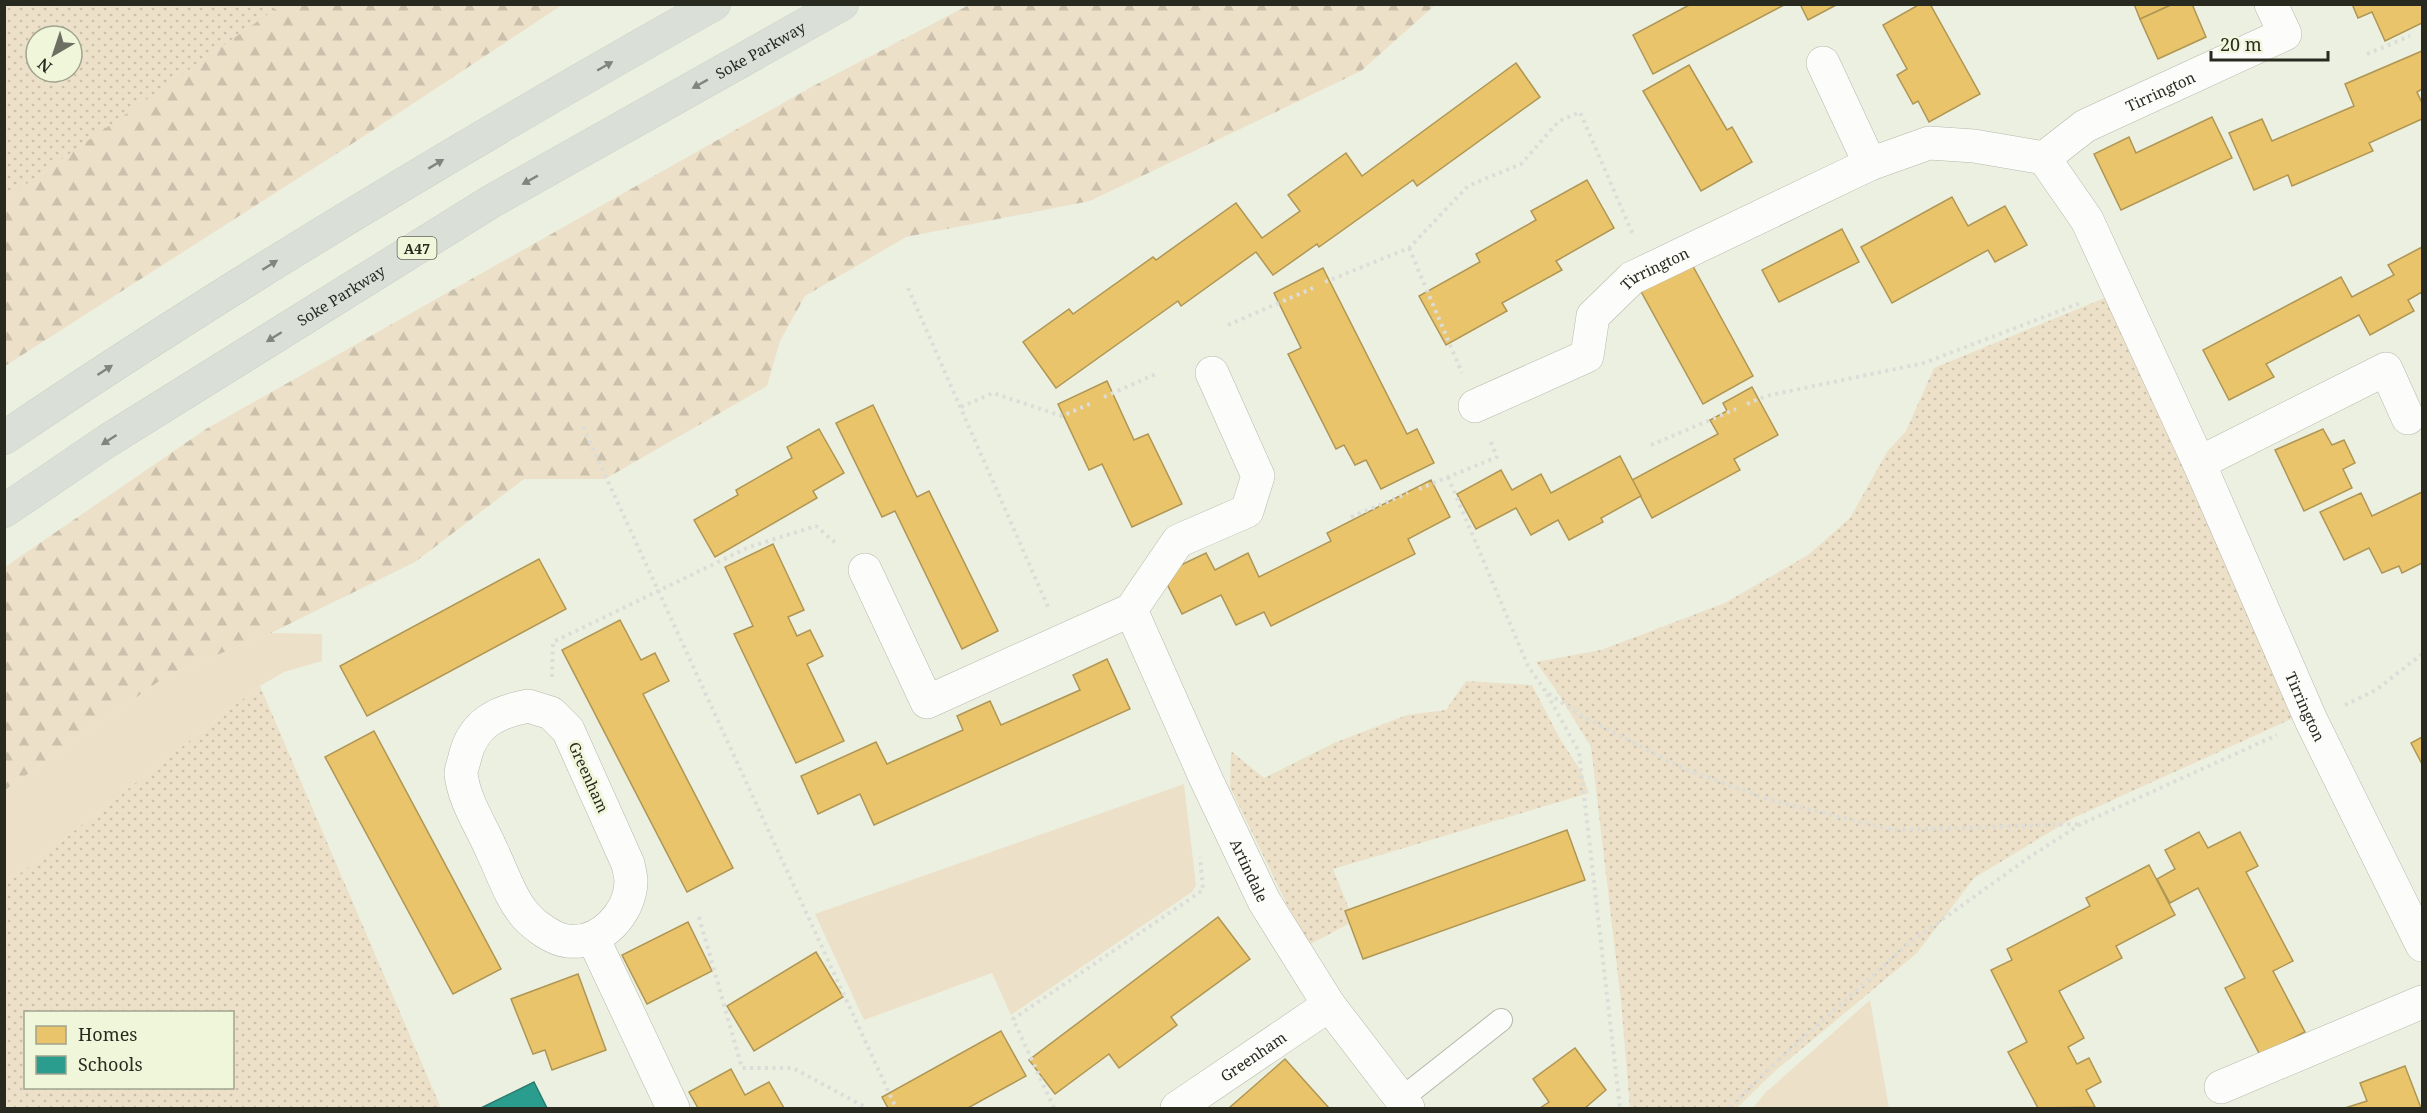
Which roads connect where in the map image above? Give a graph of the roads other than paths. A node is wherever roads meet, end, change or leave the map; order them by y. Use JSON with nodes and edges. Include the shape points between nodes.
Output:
{"nodes":[{"id":1,"x":714,"y":4,"type":"edge"},
{"id":2,"x":842,"y":4,"type":"edge"},
{"id":3,"x":2271,"y":4,"type":"edge"},
{"id":4,"x":1823,"y":63,"type":"dead end"},
{"id":5,"x":2044,"y":158,"type":"junction"},
{"id":6,"x":1870,"y":164,"type":"junction"},
{"id":7,"x":1212,"y":373,"type":"dead end"},
{"id":8,"x":1475,"y":406,"type":"dead end"},
{"id":9,"x":2408,"y":418,"type":"dead end"},
{"id":10,"x":4,"y":438,"type":"edge"},
{"id":11,"x":2199,"y":463,"type":"junction"},
{"id":12,"x":4,"y":512,"type":"edge"},
{"id":13,"x":865,"y":570,"type":"road end"},
{"id":14,"x":1131,"y":610,"type":"junction"},
{"id":15,"x":593,"y":938,"type":"junction"},
{"id":16,"x":2422,"y":945,"type":"edge"},
{"id":17,"x":2422,"y":1002,"type":"edge"},
{"id":18,"x":1329,"y":1005,"type":"junction"},
{"id":19,"x":1501,"y":1020,"type":"dead end"},
{"id":20,"x":2221,"y":1087,"type":"dead end"},
{"id":21,"x":1404,"y":1104,"type":"edge"},
{"id":22,"x":1189,"y":1105,"type":"edge"},
{"id":23,"x":673,"y":1108,"type":"edge"}],
"edges":[{"from":10,"to":1,"type":"highway","one_way":true,"via":[[298,247]]},
{"from":2,"to":12,"type":"highway","name":"Soke Parkway","number":"A47","one_way":true,"via":[[492,201],[107,441]]},
{"from":3,"to":5,"type":"street","name":"Tirrington","via":[[2285,34],[2085,126]]},
{"from":4,"to":6,"type":"street"},
{"from":5,"to":6,"type":"street","name":"Tirrington","via":[[1929,143]]},
{"from":5,"to":11,"type":"street","name":"Tirrington","via":[[2087,220]]},
{"from":6,"to":8,"type":"street","name":"Tirrington","via":[[1632,278],[1593,316],[1587,356]]},
{"from":7,"to":14,"type":"street","via":[[1258,476],[1247,511],[1178,541]]},
{"from":9,"to":11,"type":"street","via":[[2386,369]]},
{"from":11,"to":16,"type":"street","name":"Tirrington","via":[[2311,720]]},
{"from":13,"to":14,"type":"street","via":[[927,702]]},
{"from":14,"to":18,"type":"street","name":"Artindale","via":[[1264,901]]},
{"from":15,"to":15,"type":"street","name":"Greenham","via":[[568,941],[546,932],[526,916],[466,793],[461,772],[467,749],[481,725],[503,711],[528,706],[551,713],[568,730],[628,864],[631,882],[625,905],[613,925]]},
{"from":15,"to":23,"type":"street"},
{"from":17,"to":20,"type":"street"},
{"from":18,"to":21,"type":"street","name":"Artindale"},
{"from":18,"to":22,"type":"street","name":"Greenham"},
{"from":19,"to":21,"type":"lane"}]}
